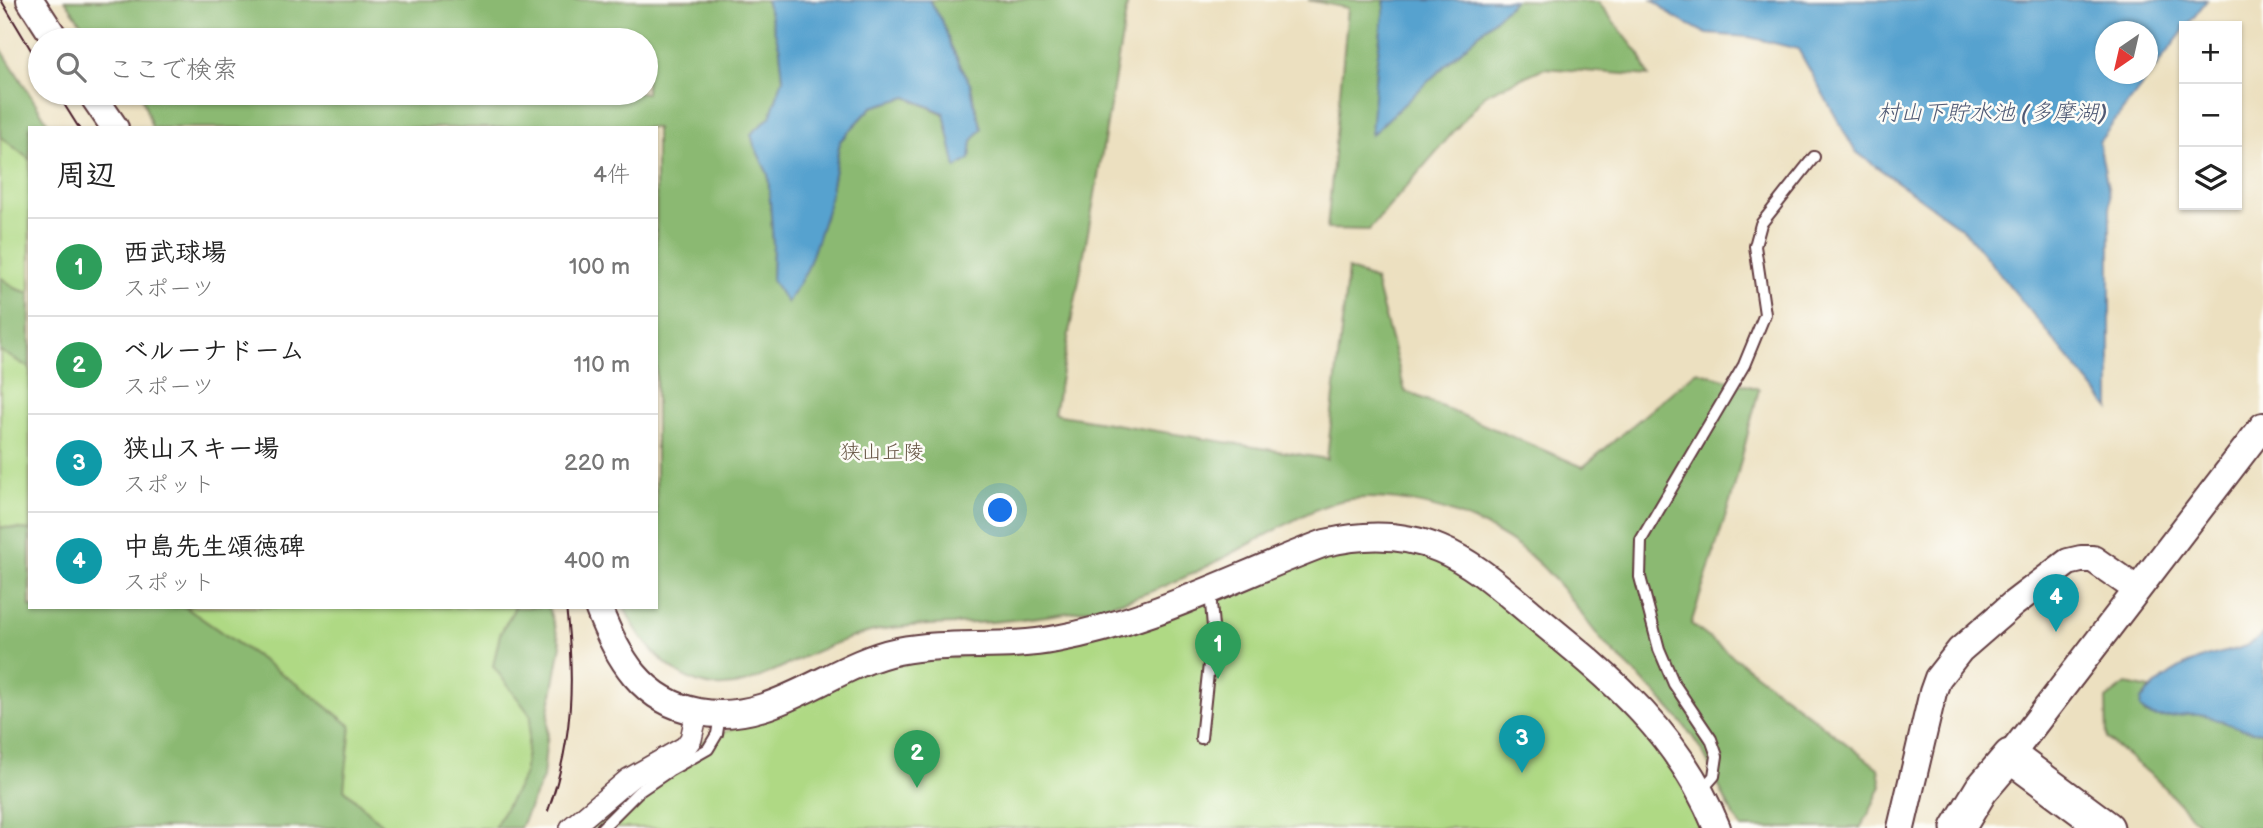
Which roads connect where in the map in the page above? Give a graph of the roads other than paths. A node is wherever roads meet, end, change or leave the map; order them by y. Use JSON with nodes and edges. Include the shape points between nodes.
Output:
{"nodes":[{"id":1,"x":30,"y":0,"type":"edge"},
{"id":2,"x":48,"y":28,"type":"edge"},
{"id":3,"x":99,"y":105,"type":"edge"},
{"id":4,"x":114,"y":126,"type":"edge"},
{"id":5,"x":1814,"y":157,"type":"dead end"},
{"id":6,"x":2263,"y":426,"type":"edge"},
{"id":7,"x":2136,"y":589,"type":"junction"},
{"id":8,"x":1210,"y":591,"type":"junction"},
{"id":9,"x":599,"y":609,"type":"edge"},
{"id":10,"x":708,"y":714,"type":"junction"},
{"id":11,"x":1200,"y":738,"type":"dead end"},
{"id":12,"x":2011,"y":756,"type":"junction"},
{"id":13,"x":1700,"y":793,"type":"junction"},
{"id":14,"x":571,"y":828,"type":"edge"},
{"id":15,"x":602,"y":828,"type":"edge"},
{"id":16,"x":1717,"y":828,"type":"edge"},
{"id":17,"x":1901,"y":828,"type":"edge"},
{"id":18,"x":1958,"y":828,"type":"edge"},
{"id":19,"x":2107,"y":828,"type":"edge"}],
"edges":[{"from":1,"to":2,"type":"street"},
{"from":3,"to":4,"type":"street"},
{"from":5,"to":13,"type":"lane","via":[[1761,225],[1755,246],[1765,314],[1744,365],[1641,540],[1640,577],[1659,649],[1681,697],[1717,755],[1714,776]]},
{"from":6,"to":7,"type":"street"},
{"from":7,"to":12,"type":"street"},
{"from":7,"to":17,"type":"street","via":[[2092,559],[2068,562],[1960,650],[1933,692]]},
{"from":8,"to":10,"type":"street","via":[[1136,619],[1063,638],[898,651],[848,667],[764,708]]},
{"from":8,"to":11,"type":"lane","via":[[1213,627]]},
{"from":8,"to":13,"type":"street","via":[[1343,539],[1395,537],[1438,548],[1477,570],[1629,696],[1675,750]]},
{"from":9,"to":10,"type":"street","via":[[631,672],[677,705]]},
{"from":10,"to":14,"type":"street","via":[[685,747],[629,779]]},
{"from":10,"to":15,"type":"lane","via":[[718,734],[708,749],[638,792]]},
{"from":12,"to":18,"type":"main road","via":[[1981,790]]},
{"from":12,"to":19,"type":"main road"},
{"from":13,"to":16,"type":"street"}]}
